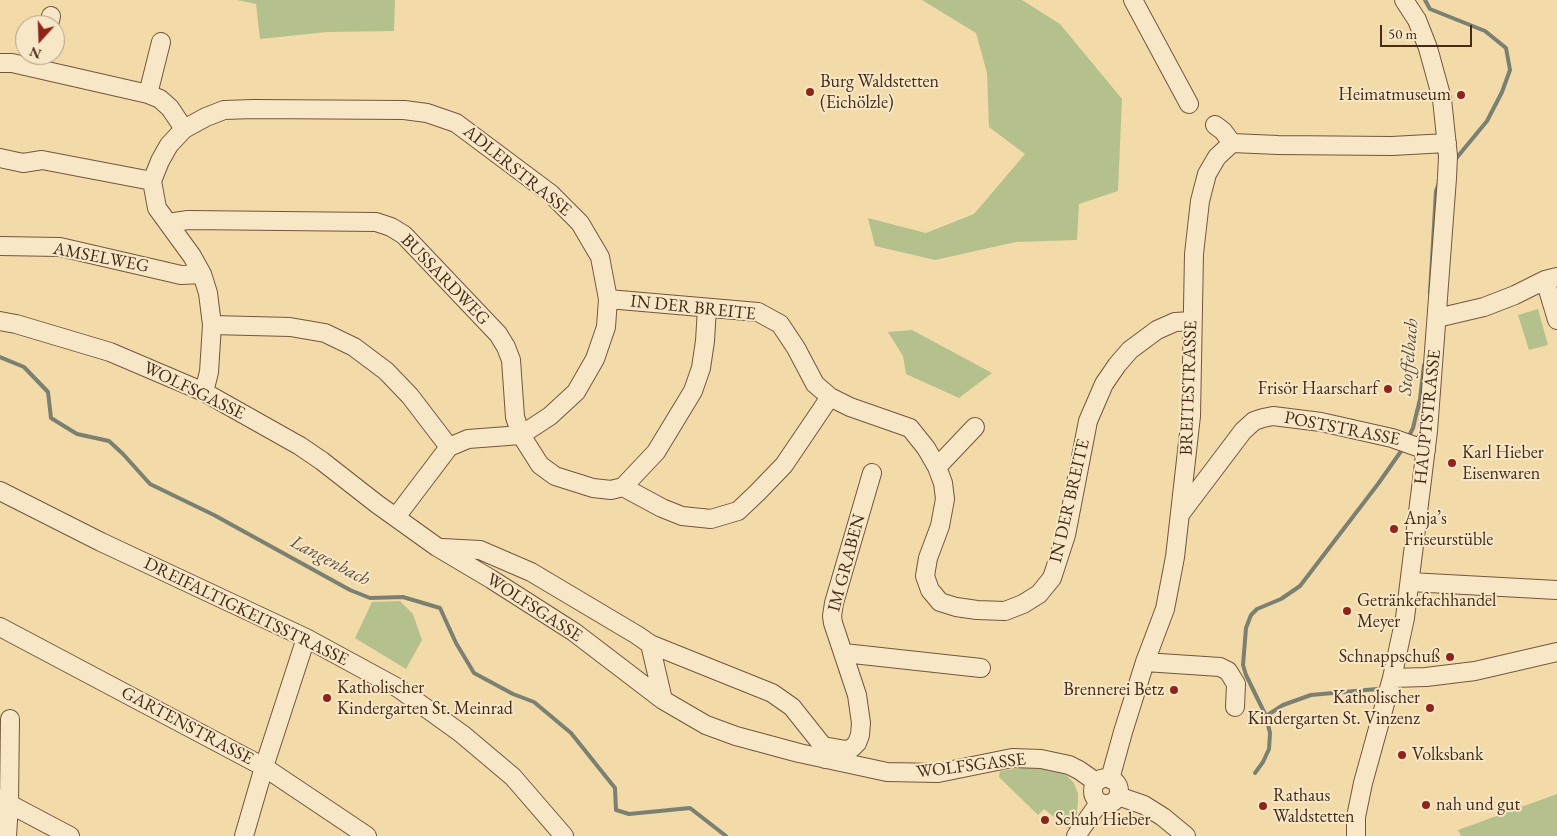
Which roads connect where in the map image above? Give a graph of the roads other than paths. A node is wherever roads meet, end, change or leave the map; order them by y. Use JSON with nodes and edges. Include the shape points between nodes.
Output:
{"nodes":[{"id":1,"x":1133,"y":0,"type":"edge"},
{"id":2,"x":1404,"y":0,"type":"edge"},
{"id":3,"x":161,"y":42,"type":"dead end"},
{"id":4,"x":0,"y":63,"type":"edge"},
{"id":5,"x":15,"y":63,"type":"edge"},
{"id":6,"x":51,"y":65,"type":"edge"},
{"id":7,"x":148,"y":94,"type":"junction"},
{"id":8,"x":1189,"y":104,"type":"dead end"},
{"id":9,"x":1215,"y":125,"type":"dead end"},
{"id":10,"x":184,"y":129,"type":"junction"},
{"id":11,"x":1232,"y":143,"type":"junction"},
{"id":12,"x":1447,"y":150,"type":"junction"},
{"id":13,"x":0,"y":158,"type":"edge"},
{"id":14,"x":152,"y":181,"type":"junction"},
{"id":15,"x":168,"y":223,"type":"junction"},
{"id":16,"x":0,"y":246,"type":"edge"},
{"id":17,"x":202,"y":274,"type":"junction"},
{"id":18,"x":1551,"y":279,"type":"edge"},
{"id":19,"x":608,"y":299,"type":"junction"},
{"id":20,"x":707,"y":308,"type":"junction"},
{"id":21,"x":1437,"y":318,"type":"junction"},
{"id":22,"x":1192,"y":320,"type":"junction"},
{"id":23,"x":1557,"y":320,"type":"edge"},
{"id":24,"x":0,"y":321,"type":"edge"},
{"id":25,"x":212,"y":325,"type":"junction"},
{"id":26,"x":204,"y":392,"type":"junction"},
{"id":27,"x":830,"y":397,"type":"junction"},
{"id":28,"x":975,"y":427,"type":"dead end"},
{"id":29,"x":521,"y":434,"type":"junction"},
{"id":30,"x":449,"y":447,"type":"junction"},
{"id":31,"x":1419,"y":447,"type":"junction"},
{"id":32,"x":937,"y":467,"type":"junction"},
{"id":33,"x":872,"y":473,"type":"dead end"},
{"id":34,"x":623,"y":487,"type":"junction"},
{"id":35,"x":0,"y":491,"type":"edge"},
{"id":36,"x":1181,"y":513,"type":"junction"},
{"id":37,"x":396,"y":517,"type":"junction"},
{"id":38,"x":437,"y":547,"type":"junction"},
{"id":39,"x":1410,"y":582,"type":"junction"},
{"id":40,"x":1557,"y":590,"type":"edge"},
{"id":41,"x":0,"y":627,"type":"edge"},
{"id":42,"x":306,"y":638,"type":"junction"},
{"id":43,"x":650,"y":644,"type":"junction"},
{"id":44,"x":1557,"y":652,"type":"edge"},
{"id":45,"x":844,"y":653,"type":"junction"},
{"id":46,"x":1145,"y":662,"type":"junction"},
{"id":47,"x":981,"y":668,"type":"dead end"},
{"id":48,"x":1392,"y":678,"type":"junction"},
{"id":49,"x":663,"y":700,"type":"junction"},
{"id":50,"x":1235,"y":707,"type":"dead end"},
{"id":51,"x":10,"y":719,"type":"dead end"},
{"id":52,"x":824,"y":752,"type":"junction"},
{"id":53,"x":264,"y":767,"type":"junction"},
{"id":54,"x":1103,"y":781,"type":"junction"},
{"id":55,"x":1118,"y":796,"type":"junction"},
{"id":56,"x":5,"y":802,"type":"edge"},
{"id":57,"x":1099,"y":803,"type":"junction"},
{"id":58,"x":1184,"y":835,"type":"edge"},
{"id":59,"x":7,"y":836,"type":"edge"},
{"id":60,"x":70,"y":836,"type":"edge"},
{"id":61,"x":244,"y":836,"type":"edge"},
{"id":62,"x":367,"y":836,"type":"edge"},
{"id":63,"x":564,"y":836,"type":"edge"},
{"id":64,"x":1076,"y":836,"type":"edge"},
{"id":65,"x":1356,"y":836,"type":"edge"}],
"edges":[{"from":1,"to":8,"type":"street"},
{"from":2,"to":12,"type":"street","name":"HAUPTSTRASSE","via":[[1417,20],[1428,48],[1442,99]]},
{"from":3,"to":7,"type":"street"},
{"from":4,"to":5,"type":"street"},
{"from":6,"to":7,"type":"street"},
{"from":7,"to":10,"type":"street","via":[[170,108]]},
{"from":9,"to":11,"type":"street"},
{"from":10,"to":14,"type":"street","name":"ADLERSTRASSE","via":[[169,145]]},
{"from":10,"to":19,"type":"street","name":"ADLERSTRASSE","via":[[224,110],[253,108],[404,110],[427,113],[456,123],[551,194],[580,223],[600,257]]},
{"from":11,"to":12,"type":"street"},
{"from":11,"to":22,"type":"street","name":"BREITESTRASSE","via":[[1216,157],[1203,186],[1194,254]]},
{"from":12,"to":21,"type":"street","name":"HAUPTSTRASSE"},
{"from":13,"to":14,"type":"street","via":[[23,163],[42,160]]},
{"from":14,"to":15,"type":"street","via":[[157,208]]},
{"from":15,"to":17,"type":"street"},
{"from":15,"to":29,"type":"street","name":"BUSSARDWEG","via":[[188,220],[376,222],[391,227],[404,235],[498,334],[511,360],[515,417]]},
{"from":16,"to":17,"type":"street","name":"AMSELWEG","via":[[60,247],[180,275]]},
{"from":17,"to":25,"type":"street"},
{"from":18,"to":21,"type":"street","via":[[1484,308]]},
{"from":18,"to":23,"type":"street"},
{"from":19,"to":20,"type":"street","name":"IN DER BREITE"},
{"from":19,"to":29,"type":"street","name":"ADLERSTRASSE","via":[[606,327],[595,359],[576,392],[550,416]]},
{"from":20,"to":27,"type":"street","name":"IN DER BREITE","via":[[758,312],[780,324],[815,384]]},
{"from":20,"to":34,"type":"street","via":[[701,368],[693,392],[656,452]]},
{"from":21,"to":31,"type":"street","name":"HAUPTSTRASSE"},
{"from":22,"to":32,"type":"street","name":"IN DER BREITE","via":[[1175,322],[1157,330],[1130,350],[1104,384],[1088,421],[1066,535],[1052,578],[1039,594],[1023,604],[1005,611],[956,607],[940,602],[930,590],[926,576],[928,558],[940,526],[945,499]]},
{"from":22,"to":36,"type":"street","name":"BREITESTRASSE","via":[[1191,416]]},
{"from":24,"to":26,"type":"street","name":"WOLFSGASSE","via":[[110,352]]},
{"from":25,"to":26,"type":"street","via":[[210,372]]},
{"from":25,"to":30,"type":"street","via":[[290,327],[325,333],[354,347],[386,371],[410,396]]},
{"from":26,"to":37,"type":"street","name":"WOLFSGASSE","via":[[314,456]]},
{"from":27,"to":32,"type":"street","name":"IN DER BREITE","via":[[910,428]]},
{"from":27,"to":34,"type":"street","via":[[784,465],[738,511],[711,519],[682,516]]},
{"from":28,"to":32,"type":"street"},
{"from":29,"to":30,"type":"street","name":"ADLERSTRASSE","via":[[468,440]]},
{"from":29,"to":34,"type":"street","name":"BUSSARDWEG","via":[[540,465],[555,476],[593,488],[611,490]]},
{"from":30,"to":37,"type":"street"},
{"from":31,"to":36,"type":"street","name":"POSTSTRASSE","via":[[1322,422],[1273,416],[1254,421]]},
{"from":31,"to":39,"type":"street","name":"HAUPTSTRASSE"},
{"from":33,"to":45,"type":"street","name":"IM GRABEN","via":[[833,609],[833,624]]},
{"from":35,"to":42,"type":"street","name":"DREIFALTIGKEITSSTRASSE"},
{"from":36,"to":46,"type":"street","name":"BREITESTRASSE","via":[[1165,609]]},
{"from":37,"to":38,"type":"street","name":"WOLFSGASSE"},
{"from":38,"to":43,"type":"street","via":[[480,550],[531,572]]},
{"from":38,"to":49,"type":"street","name":"WOLFSGASSE","via":[[574,632]]},
{"from":39,"to":40,"type":"street"},
{"from":39,"to":48,"type":"street","name":"HAUPTSTRASSE"},
{"from":41,"to":53,"type":"street","name":"GARTENSTRASSE"},
{"from":42,"to":53,"type":"street"},
{"from":42,"to":63,"type":"street","name":"DREIFALTIGKEITSSTRASSE","via":[[398,688],[462,734],[514,777]]},
{"from":43,"to":49,"type":"street"},
{"from":43,"to":52,"type":"street","via":[[782,699],[792,707]]},
{"from":44,"to":48,"type":"street","via":[[1476,671]]},
{"from":45,"to":47,"type":"street"},
{"from":45,"to":52,"type":"street","name":"IM GRABEN","via":[[857,695],[860,735],[852,748]]},
{"from":46,"to":50,"type":"street","via":[[1220,667],[1236,684]]},
{"from":46,"to":54,"type":"street","name":"BREITESTRASSE","via":[[1123,732]]},
{"from":48,"to":65,"type":"street","name":"HAUPTSTRASSE","via":[[1363,784],[1356,817]]},
{"from":49,"to":52,"type":"street","name":"WOLFSGASSE","via":[[706,726],[769,745]]},
{"from":51,"to":56,"type":"street"},
{"from":52,"to":54,"type":"street","name":"WOLFSGASSE","via":[[886,772],[913,773],[938,773],[1012,758],[1041,759],[1069,765]]},
{"from":53,"to":61,"type":"street"},
{"from":53,"to":62,"type":"street","name":"GARTENSTRASSE"},
{"from":54,"to":55,"type":"street","via":[[1118,788]]},
{"from":54,"to":57,"type":"street","via":[[1094,785],[1094,797]]},
{"from":55,"to":57,"type":"street","via":[[1112,803]]},
{"from":55,"to":58,"type":"street","via":[[1144,805]]},
{"from":56,"to":59,"type":"street"},
{"from":56,"to":60,"type":"street"},
{"from":57,"to":64,"type":"street"}]}
